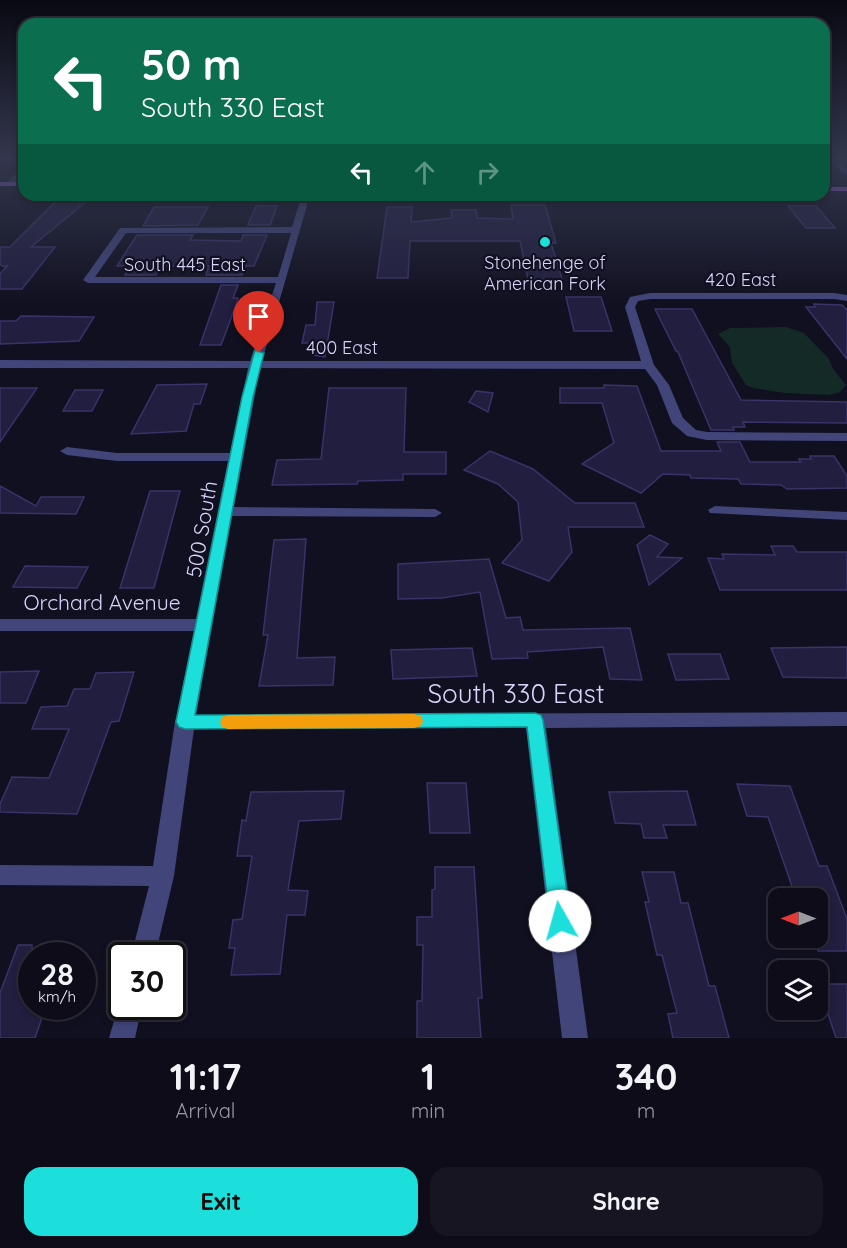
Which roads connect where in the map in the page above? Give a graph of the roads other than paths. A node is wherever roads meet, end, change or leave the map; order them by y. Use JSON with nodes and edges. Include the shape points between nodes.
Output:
{"nodes":[{"id":1,"x":302,"y":207,"type":"edge"},
{"id":2,"x":296,"y":230,"type":"junction"},
{"id":3,"x":282,"y":280,"type":"junction"},
{"id":4,"x":847,"y":298,"type":"edge"},
{"id":5,"x":0,"y":364,"type":"edge"},
{"id":6,"x":255,"y":365,"type":"junction"},
{"id":7,"x":648,"y":365,"type":"junction"},
{"id":8,"x":847,"y":437,"type":"edge"},
{"id":9,"x":67,"y":451,"type":"dead end"},
{"id":10,"x":236,"y":457,"type":"junction"},
{"id":11,"x":715,"y":510,"type":"dead end"},
{"id":12,"x":225,"y":511,"type":"junction"},
{"id":13,"x":435,"y":513,"type":"dead end"},
{"id":14,"x":847,"y":516,"type":"edge"},
{"id":15,"x":0,"y":625,"type":"edge"},
{"id":16,"x":205,"y":625,"type":"junction"},
{"id":17,"x":535,"y":720,"type":"junction"},
{"id":18,"x":185,"y":722,"type":"junction"},
{"id":19,"x":845,"y":723,"type":"edge"},
{"id":20,"x":0,"y":875,"type":"edge"},
{"id":21,"x":163,"y":876,"type":"junction"},
{"id":22,"x":146,"y":942,"type":"edge"},
{"id":23,"x":126,"y":1020,"type":"edge"},
{"id":24,"x":122,"y":1038,"type":"edge"},
{"id":25,"x":575,"y":1038,"type":"edge"}],
"edges":[{"from":1,"to":2,"type":"street","name":"500 South"},
{"from":2,"to":3,"type":"street","name":"500 South"},
{"from":2,"to":3,"type":"street","name":"South 445 East","via":[[123,231],[88,280]]},
{"from":3,"to":6,"type":"street","name":"500 South"},
{"from":4,"to":7,"type":"street","name":"420 East","via":[[634,299],[630,307]]},
{"from":5,"to":6,"type":"street","name":"400 East"},
{"from":6,"to":7,"type":"street","name":"400 East"},
{"from":6,"to":10,"type":"street","name":"500 South"},
{"from":7,"to":8,"type":"street","via":[[663,385],[677,420],[692,433]]},
{"from":9,"to":10,"type":"street","via":[[117,458]]},
{"from":10,"to":12,"type":"street","name":"500 South"},
{"from":11,"to":14,"type":"street"},
{"from":12,"to":13,"type":"street"},
{"from":12,"to":16,"type":"street","name":"500 South"},
{"from":15,"to":16,"type":"street","name":"Orchard Avenue"},
{"from":16,"to":18,"type":"street","name":"500 South"},
{"from":17,"to":18,"type":"street","name":"South 330 East"},
{"from":17,"to":19,"type":"street","name":"South 330 East"},
{"from":17,"to":25,"type":"street"},
{"from":18,"to":21,"type":"street","name":"500 South"},
{"from":20,"to":21,"type":"street"},
{"from":21,"to":22,"type":"street","name":"500 South"},
{"from":23,"to":24,"type":"street"}]}
